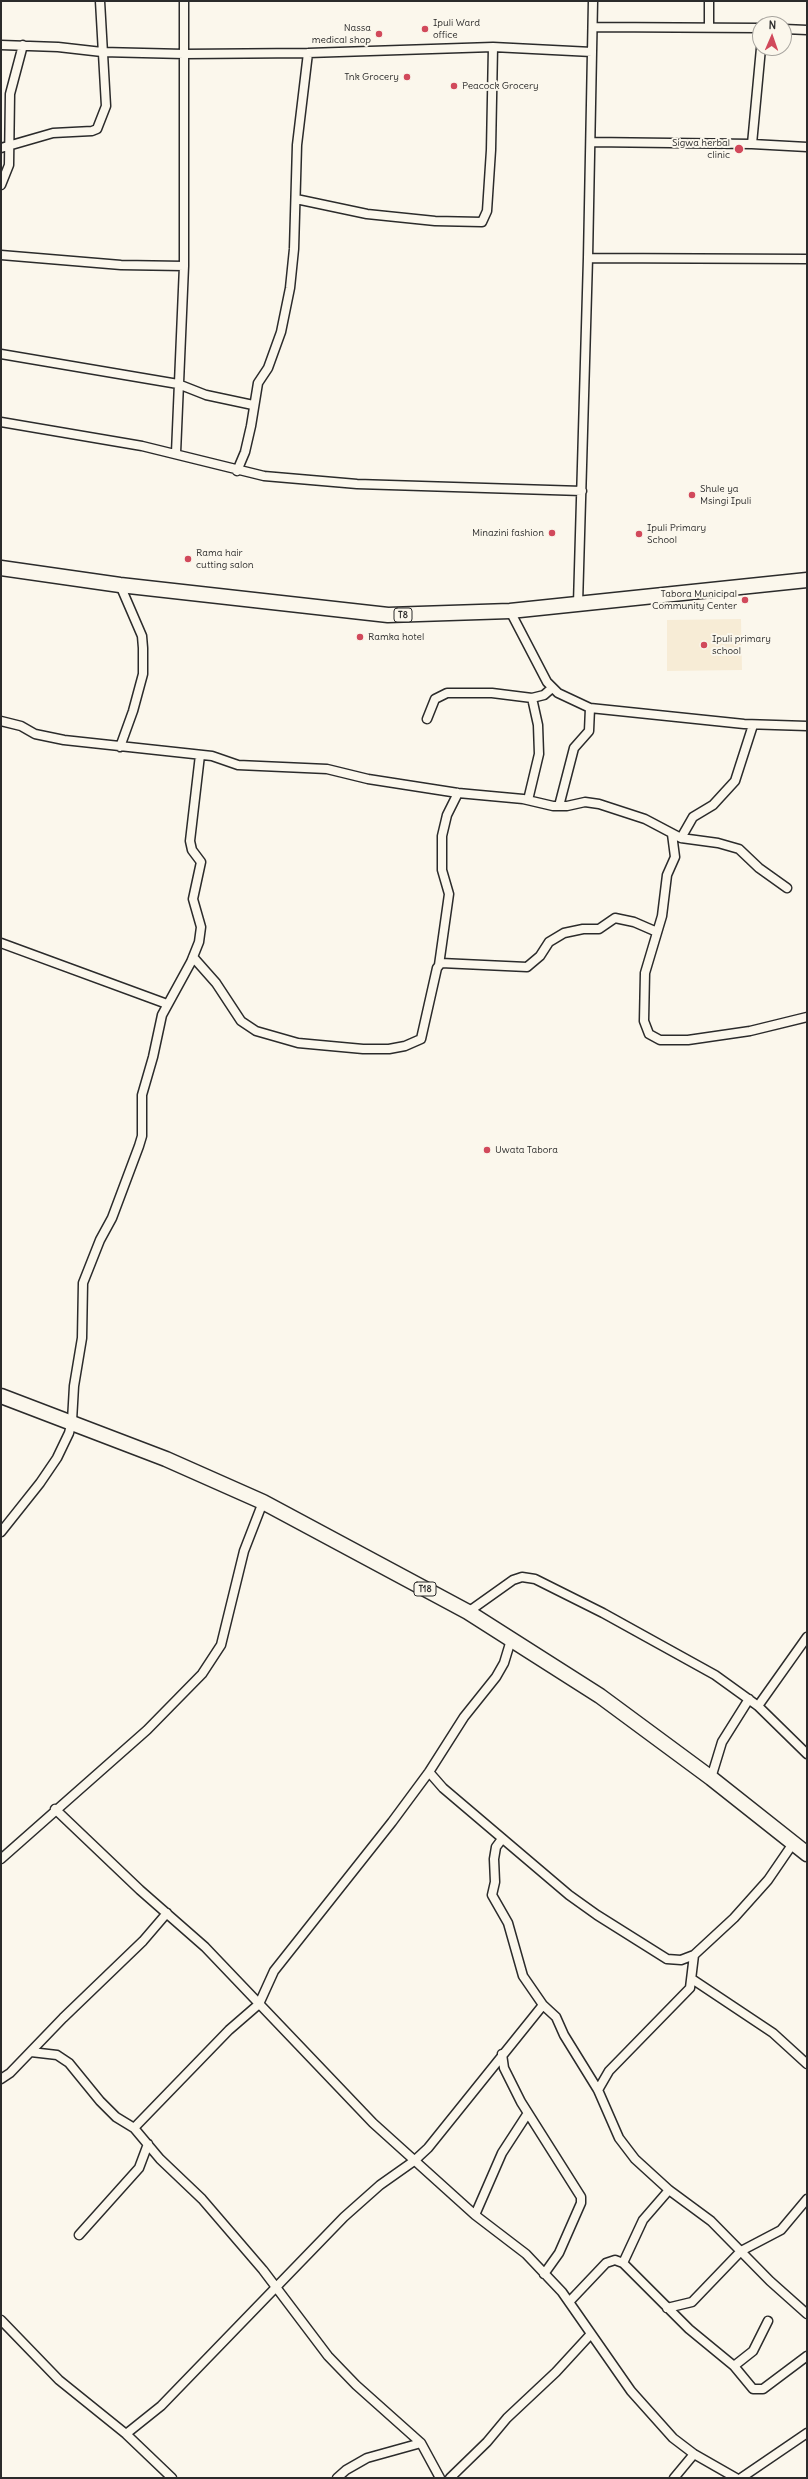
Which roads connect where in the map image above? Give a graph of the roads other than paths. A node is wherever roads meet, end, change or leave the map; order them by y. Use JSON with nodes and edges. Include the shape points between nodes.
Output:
{"nodes":[{"id":1,"x":100,"y":1,"type":"edge"},
{"id":2,"x":184,"y":1,"type":"edge"},
{"id":3,"x":594,"y":1,"type":"edge"},
{"id":4,"x":709,"y":1,"type":"edge"},
{"id":5,"x":593,"y":27,"type":"junction"},
{"id":6,"x":709,"y":27,"type":"junction"},
{"id":7,"x":752,"y":28,"type":"edge"},
{"id":8,"x":792,"y":29,"type":"edge"},
{"id":9,"x":807,"y":30,"type":"edge"},
{"id":10,"x":1,"y":45,"type":"edge"},
{"id":11,"x":24,"y":45,"type":"junction"},
{"id":12,"x":494,"y":47,"type":"junction"},
{"id":13,"x":102,"y":52,"type":"junction"},
{"id":14,"x":592,"y":52,"type":"junction"},
{"id":15,"x":308,"y":53,"type":"junction"},
{"id":16,"x":184,"y":54,"type":"junction"},
{"id":17,"x":760,"y":56,"type":"edge"},
{"id":18,"x":591,"y":142,"type":"junction"},
{"id":19,"x":752,"y":144,"type":"junction"},
{"id":20,"x":4,"y":147,"type":"edge"},
{"id":21,"x":807,"y":147,"type":"edge"},
{"id":22,"x":1,"y":185,"type":"edge"},
{"id":23,"x":296,"y":199,"type":"junction"},
{"id":24,"x":1,"y":255,"type":"edge"},
{"id":25,"x":588,"y":258,"type":"junction"},
{"id":26,"x":807,"y":260,"type":"edge"},
{"id":27,"x":184,"y":266,"type":"junction"},
{"id":28,"x":1,"y":354,"type":"edge"},
{"id":29,"x":178,"y":384,"type":"junction"},
{"id":30,"x":253,"y":405,"type":"junction"},
{"id":31,"x":1,"y":422,"type":"edge"},
{"id":32,"x":176,"y":453,"type":"junction"},
{"id":33,"x":237,"y":471,"type":"junction"},
{"id":34,"x":582,"y":491,"type":"junction"},
{"id":35,"x":1,"y":568,"type":"edge"},
{"id":36,"x":807,"y":580,"type":"edge"},
{"id":37,"x":120,"y":585,"type":"junction"},
{"id":38,"x":578,"y":604,"type":"junction"},
{"id":39,"x":510,"y":611,"type":"junction"},
{"id":40,"x":552,"y":688,"type":"junction"},
{"id":41,"x":532,"y":698,"type":"junction"},
{"id":42,"x":590,"y":708,"type":"junction"},
{"id":43,"x":427,"y":719,"type":"dead end"},
{"id":44,"x":1,"y":722,"type":"edge"},
{"id":45,"x":753,"y":725,"type":"junction"},
{"id":46,"x":807,"y":726,"type":"edge"},
{"id":47,"x":120,"y":746,"type":"junction"},
{"id":48,"x":200,"y":755,"type":"junction"},
{"id":49,"x":458,"y":793,"type":"junction"},
{"id":50,"x":528,"y":800,"type":"junction"},
{"id":51,"x":559,"y":806,"type":"junction"},
{"id":52,"x":672,"y":834,"type":"junction"},
{"id":53,"x":681,"y":838,"type":"junction"},
{"id":54,"x":787,"y":888,"type":"dead end"},
{"id":55,"x":657,"y":932,"type":"junction"},
{"id":56,"x":1,"y":943,"type":"edge"},
{"id":57,"x":194,"y":957,"type":"junction"},
{"id":58,"x":440,"y":965,"type":"junction"},
{"id":59,"x":167,"y":1004,"type":"junction"},
{"id":60,"x":807,"y":1017,"type":"edge"},
{"id":61,"x":1,"y":1396,"type":"edge"},
{"id":62,"x":72,"y":1421,"type":"junction"},
{"id":63,"x":263,"y":1502,"type":"junction"},
{"id":64,"x":1,"y":1532,"type":"edge"},
{"id":65,"x":468,"y":1612,"type":"junction"},
{"id":66,"x":807,"y":1637,"type":"edge"},
{"id":67,"x":511,"y":1640,"type":"junction"},
{"id":68,"x":749,"y":1699,"type":"junction"},
{"id":69,"x":758,"y":1706,"type":"junction"},
{"id":70,"x":807,"y":1754,"type":"edge"},
{"id":71,"x":429,"y":1772,"type":"junction"},
{"id":72,"x":711,"y":1778,"type":"junction"},
{"id":73,"x":55,"y":1809,"type":"junction"},
{"id":74,"x":502,"y":1839,"type":"junction"},
{"id":75,"x":794,"y":1842,"type":"junction"},
{"id":76,"x":807,"y":1854,"type":"edge"},
{"id":77,"x":1,"y":1859,"type":"edge"},
{"id":78,"x":167,"y":1913,"type":"junction"},
{"id":79,"x":694,"y":1955,"type":"junction"},
{"id":80,"x":692,"y":1979,"type":"junction"},
{"id":81,"x":259,"y":2004,"type":"junction"},
{"id":82,"x":543,"y":2005,"type":"junction"},
{"id":83,"x":31,"y":2052,"type":"junction"},
{"id":84,"x":502,"y":2054,"type":"junction"},
{"id":85,"x":807,"y":2064,"type":"edge"},
{"id":86,"x":1,"y":2079,"type":"edge"},
{"id":87,"x":598,"y":2090,"type":"junction"},
{"id":88,"x":528,"y":2113,"type":"junction"},
{"id":89,"x":134,"y":2128,"type":"junction"},
{"id":90,"x":148,"y":2144,"type":"junction"},
{"id":91,"x":414,"y":2161,"type":"junction"},
{"id":92,"x":669,"y":2190,"type":"junction"},
{"id":93,"x":807,"y":2199,"type":"edge"},
{"id":94,"x":475,"y":2215,"type":"junction"},
{"id":95,"x":79,"y":2235,"type":"dead end"},
{"id":96,"x":741,"y":2251,"type":"junction"},
{"id":97,"x":623,"y":2263,"type":"junction"},
{"id":98,"x":544,"y":2274,"type":"junction"},
{"id":99,"x":277,"y":2288,"type":"junction"},
{"id":100,"x":569,"y":2302,"type":"junction"},
{"id":101,"x":668,"y":2308,"type":"junction"},
{"id":102,"x":807,"y":2314,"type":"edge"},
{"id":103,"x":1,"y":2320,"type":"edge"},
{"id":104,"x":768,"y":2321,"type":"dead end"},
{"id":105,"x":590,"y":2335,"type":"junction"},
{"id":106,"x":807,"y":2356,"type":"edge"},
{"id":107,"x":734,"y":2366,"type":"junction"},
{"id":108,"x":807,"y":2433,"type":"edge"},
{"id":109,"x":126,"y":2434,"type":"junction"},
{"id":110,"x":421,"y":2443,"type":"junction"},
{"id":111,"x":694,"y":2454,"type":"junction"},
{"id":112,"x":172,"y":2478,"type":"edge"},
{"id":113,"x":337,"y":2478,"type":"edge"},
{"id":114,"x":440,"y":2478,"type":"edge"},
{"id":115,"x":450,"y":2478,"type":"edge"},
{"id":116,"x":674,"y":2478,"type":"edge"},
{"id":117,"x":736,"y":2478,"type":"edge"},
{"id":118,"x":741,"y":2478,"type":"edge"}],
"edges":[{"from":1,"to":13,"type":"street"},
{"from":2,"to":16,"type":"street"},
{"from":3,"to":5,"type":"street"},
{"from":4,"to":6,"type":"street"},
{"from":5,"to":6,"type":"street"},
{"from":5,"to":14,"type":"street"},
{"from":6,"to":7,"type":"street"},
{"from":8,"to":9,"type":"street"},
{"from":10,"to":11,"type":"street"},
{"from":11,"to":13,"type":"street"},
{"from":11,"to":20,"type":"street","via":[[10,94]]},
{"from":12,"to":14,"type":"street"},
{"from":12,"to":15,"type":"street"},
{"from":12,"to":23,"type":"street","via":[[487,211],[482,222],[435,221],[367,214]]},
{"from":13,"to":16,"type":"street"},
{"from":13,"to":20,"type":"street","via":[[106,106],[97,129],[53,133]]},
{"from":14,"to":18,"type":"street"},
{"from":15,"to":16,"type":"street"},
{"from":15,"to":23,"type":"street","via":[[297,145]]},
{"from":16,"to":27,"type":"street"},
{"from":17,"to":19,"type":"street"},
{"from":18,"to":19,"type":"street"},
{"from":18,"to":25,"type":"street"},
{"from":19,"to":21,"type":"street"},
{"from":20,"to":22,"type":"street","via":[[9,165]]},
{"from":23,"to":30,"type":"street","via":[[293,270],[281,332],[268,368],[258,383]]},
{"from":24,"to":27,"type":"street","via":[[113,265]]},
{"from":25,"to":26,"type":"street"},
{"from":25,"to":34,"type":"street"},
{"from":27,"to":29,"type":"street"},
{"from":28,"to":29,"type":"street"},
{"from":29,"to":30,"type":"street","via":[[206,395]]},
{"from":29,"to":32,"type":"street"},
{"from":30,"to":33,"type":"street","via":[[248,440]]},
{"from":31,"to":32,"type":"street"},
{"from":32,"to":33,"type":"street"},
{"from":33,"to":34,"type":"street","via":[[264,476],[358,484]]},
{"from":34,"to":38,"type":"street"},
{"from":35,"to":37,"type":"highway","number":"T8"},
{"from":36,"to":38,"type":"highway","number":"T8"},
{"from":37,"to":39,"type":"highway","number":"T8","via":[[388,615]]},
{"from":37,"to":47,"type":"street","via":[[142,636],[143,674]]},
{"from":38,"to":39,"type":"highway","number":"T8"},
{"from":39,"to":40,"type":"street","via":[[542,677]]},
{"from":40,"to":41,"type":"street"},
{"from":40,"to":42,"type":"street"},
{"from":41,"to":43,"type":"street","via":[[492,693],[447,693],[435,699]]},
{"from":41,"to":50,"type":"street","via":[[538,725],[539,754]]},
{"from":42,"to":45,"type":"street"},
{"from":42,"to":51,"type":"street","via":[[589,731],[574,748]]},
{"from":44,"to":47,"type":"street","via":[[46,736]]},
{"from":45,"to":46,"type":"street"},
{"from":45,"to":53,"type":"street","via":[[735,782],[713,805],[693,816]]},
{"from":47,"to":48,"type":"street"},
{"from":48,"to":49,"type":"street","via":[[242,765],[327,769],[368,779]]},
{"from":48,"to":57,"type":"street","via":[[190,845],[201,862],[193,899],[201,934]]},
{"from":49,"to":50,"type":"street"},
{"from":49,"to":58,"type":"street","via":[[447,815],[442,836],[442,870],[449,894]]},
{"from":50,"to":51,"type":"street"},
{"from":51,"to":52,"type":"street","via":[[582,802],[599,804],[645,819]]},
{"from":52,"to":53,"type":"street"},
{"from":52,"to":55,"type":"street","via":[[675,857],[668,875]]},
{"from":53,"to":54,"type":"street","via":[[739,849],[759,868]]},
{"from":55,"to":58,"type":"street","via":[[634,922],[615,918],[599,929],[564,933],[549,942],[540,956],[527,967],[444,962]]},
{"from":55,"to":60,"type":"street","via":[[645,973],[644,988],[645,1026],[652,1036],[667,1041],[707,1038]]},
{"from":56,"to":59,"type":"street"},
{"from":57,"to":58,"type":"street","via":[[216,983],[241,1021],[251,1028],[269,1036],[298,1043],[363,1049],[405,1046],[421,1039]]},
{"from":57,"to":59,"type":"street"},
{"from":59,"to":62,"type":"street","via":[[142,1095],[142,1136],[139,1146],[112,1218],[100,1240],[82,1286],[82,1338],[74,1386]]},
{"from":61,"to":62,"type":"highway","number":"T18"},
{"from":62,"to":63,"type":"highway","number":"T18"},
{"from":62,"to":64,"type":"street","via":[[57,1458]]},
{"from":63,"to":65,"type":"highway","number":"T18"},
{"from":63,"to":73,"type":"street","via":[[244,1551],[221,1645],[208,1667],[147,1730]]},
{"from":65,"to":67,"type":"highway","number":"T18"},
{"from":65,"to":68,"type":"street","via":[[509,1582],[522,1577],[535,1579],[684,1657]]},
{"from":66,"to":69,"type":"street"},
{"from":67,"to":71,"type":"street","via":[[504,1663],[496,1677],[464,1716]]},
{"from":67,"to":72,"type":"highway","number":"T18","via":[[600,1696]]},
{"from":68,"to":69,"type":"street"},
{"from":68,"to":72,"type":"street","via":[[722,1742]]},
{"from":69,"to":70,"type":"street"},
{"from":71,"to":74,"type":"street","via":[[443,1788]]},
{"from":71,"to":81,"type":"street","via":[[274,1971]]},
{"from":72,"to":75,"type":"highway","number":"T18"},
{"from":73,"to":77,"type":"street"},
{"from":73,"to":78,"type":"street"},
{"from":74,"to":79,"type":"street","via":[[584,1906],[667,1959],[681,1960]]},
{"from":74,"to":82,"type":"street","via":[[496,1847],[492,1895],[508,1923],[523,1976]]},
{"from":75,"to":76,"type":"highway","number":"T18"},
{"from":75,"to":79,"type":"street","via":[[747,1906]]},
{"from":78,"to":81,"type":"street"},
{"from":78,"to":83,"type":"street","via":[[143,1941]]},
{"from":79,"to":80,"type":"street"},
{"from":80,"to":85,"type":"street","via":[[773,2033]]},
{"from":80,"to":87,"type":"street","via":[[690,1988],[609,2071]]},
{"from":81,"to":89,"type":"street","via":[[229,2030]]},
{"from":81,"to":91,"type":"street"},
{"from":82,"to":84,"type":"street"},
{"from":82,"to":87,"type":"street","via":[[556,2017],[564,2035]]},
{"from":83,"to":86,"type":"street"},
{"from":83,"to":89,"type":"street","via":[[57,2055],[69,2064],[116,2117]]},
{"from":84,"to":88,"type":"street","via":[[504,2068]]},
{"from":84,"to":91,"type":"street","via":[[444,2130]]},
{"from":87,"to":92,"type":"street","via":[[626,2148]]},
{"from":88,"to":94,"type":"street","via":[[502,2153]]},
{"from":88,"to":98,"type":"street","via":[[581,2197],[581,2203],[559,2253]]},
{"from":89,"to":90,"type":"street"},
{"from":90,"to":95,"type":"street","via":[[139,2168]]},
{"from":90,"to":99,"type":"street","via":[[202,2199]]},
{"from":91,"to":94,"type":"street"},
{"from":91,"to":99,"type":"street","via":[[380,2185],[344,2216],[300,2260]]},
{"from":92,"to":96,"type":"street","via":[[711,2220]]},
{"from":92,"to":97,"type":"street","via":[[643,2220]]},
{"from":93,"to":96,"type":"street","via":[[781,2230]]},
{"from":94,"to":98,"type":"street","via":[[504,2235]]},
{"from":96,"to":101,"type":"street","via":[[692,2302]]},
{"from":96,"to":102,"type":"street"},
{"from":97,"to":100,"type":"street","via":[[615,2260],[606,2263]]},
{"from":97,"to":101,"type":"street"},
{"from":98,"to":100,"type":"street"},
{"from":99,"to":109,"type":"street","via":[[161,2406]]},
{"from":99,"to":110,"type":"street","via":[[328,2356],[356,2385]]},
{"from":100,"to":105,"type":"street"},
{"from":101,"to":107,"type":"street"},
{"from":103,"to":109,"type":"street","via":[[59,2380]]},
{"from":104,"to":107,"type":"street","via":[[753,2351]]},
{"from":105,"to":111,"type":"street","via":[[631,2391],[673,2438]]},
{"from":105,"to":115,"type":"street"},
{"from":106,"to":107,"type":"street","via":[[763,2389],[758,2390],[748,2385]]},
{"from":108,"to":118,"type":"street"},
{"from":109,"to":112,"type":"street"},
{"from":110,"to":113,"type":"street","via":[[367,2458]]},
{"from":110,"to":114,"type":"street"},
{"from":111,"to":116,"type":"street"},
{"from":111,"to":117,"type":"street"}]}
